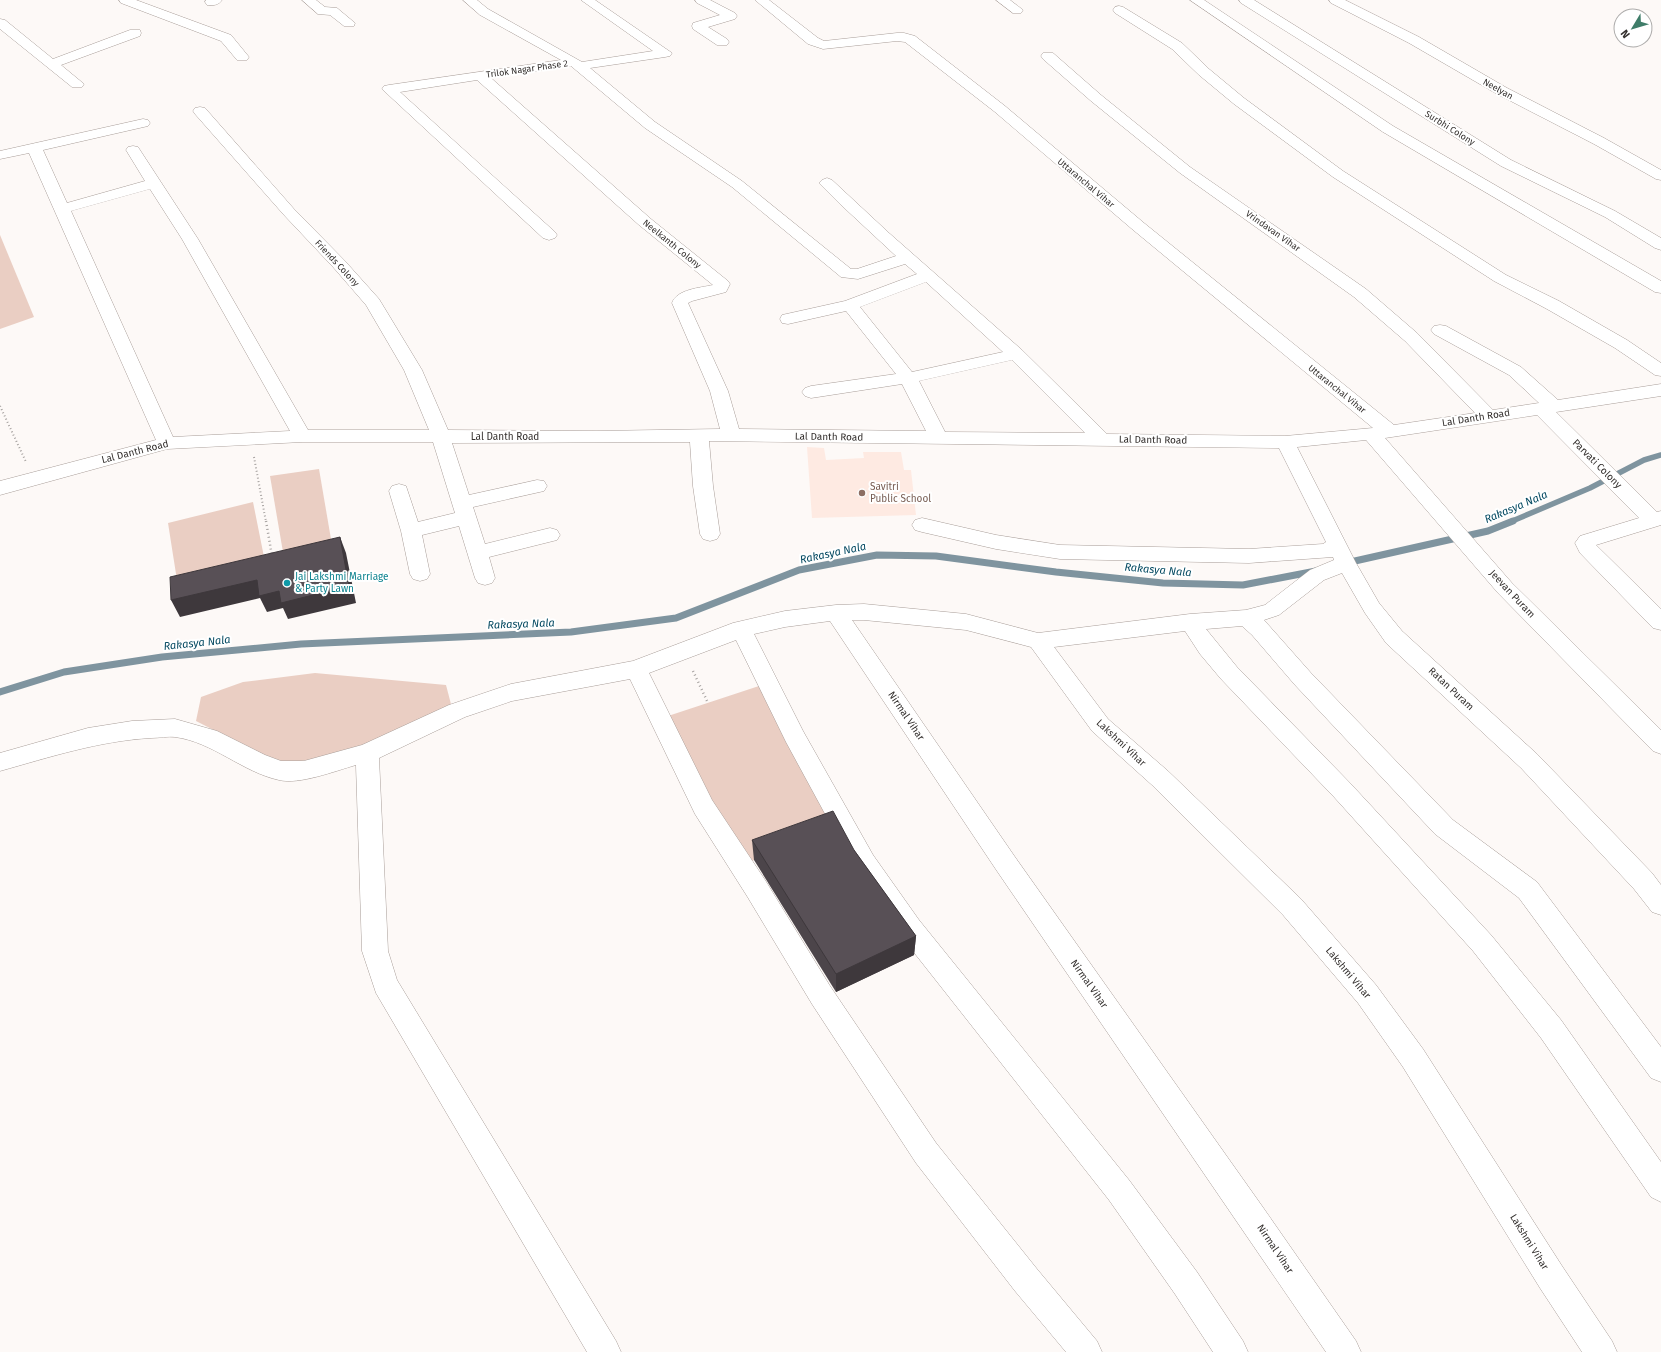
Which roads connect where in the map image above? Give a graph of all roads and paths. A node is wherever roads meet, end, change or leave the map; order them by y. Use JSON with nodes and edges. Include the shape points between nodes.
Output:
{"nodes":[{"id":1,"x":125,"y":0,"type":"edge"},
{"id":2,"x":308,"y":0,"type":"edge"},
{"id":3,"x":469,"y":0,"type":"edge"},
{"id":4,"x":587,"y":0,"type":"edge"},
{"id":5,"x":701,"y":0,"type":"edge"},
{"id":6,"x":761,"y":0,"type":"edge"},
{"id":7,"x":1002,"y":0,"type":"edge"},
{"id":8,"x":1196,"y":0,"type":"edge"},
{"id":9,"x":1245,"y":0,"type":"edge"},
{"id":10,"x":1335,"y":0,"type":"edge"},
{"id":11,"x":1017,"y":10,"type":"dead end"},
{"id":12,"x":1119,"y":10,"type":"dead end"},
{"id":13,"x":0,"y":23,"type":"edge"},
{"id":14,"x":349,"y":23,"type":"dead end"},
{"id":15,"x":135,"y":33,"type":"dead end"},
{"id":16,"x":722,"y":42,"type":"dead end"},
{"id":17,"x":1048,"y":56,"type":"dead end"},
{"id":18,"x":242,"y":57,"type":"dead end"},
{"id":19,"x":51,"y":64,"type":"junction"},
{"id":20,"x":576,"y":64,"type":"junction"},
{"id":21,"x":480,"y":76,"type":"junction"},
{"id":22,"x":77,"y":84,"type":"dead end"},
{"id":23,"x":200,"y":111,"type":"dead end"},
{"id":24,"x":143,"y":122,"type":"dead end"},
{"id":25,"x":34,"y":147,"type":"junction"},
{"id":26,"x":133,"y":150,"type":"dead end"},
{"id":27,"x":0,"y":155,"type":"edge"},
{"id":28,"x":1661,"y":176,"type":"edge"},
{"id":29,"x":155,"y":183,"type":"junction"},
{"id":30,"x":827,"y":183,"type":"dead end"},
{"id":31,"x":61,"y":209,"type":"junction"},
{"id":32,"x":549,"y":235,"type":"dead end"},
{"id":33,"x":1661,"y":245,"type":"edge"},
{"id":34,"x":906,"y":258,"type":"junction"},
{"id":35,"x":927,"y":276,"type":"junction"},
{"id":36,"x":1661,"y":288,"type":"edge"},
{"id":37,"x":850,"y":304,"type":"junction"},
{"id":38,"x":788,"y":319,"type":"dead end"},
{"id":39,"x":1440,"y":330,"type":"dead end"},
{"id":40,"x":1016,"y":354,"type":"junction"},
{"id":41,"x":1661,"y":371,"type":"edge"},
{"id":42,"x":908,"y":378,"type":"junction"},
{"id":43,"x":1661,"y":390,"type":"edge"},
{"id":44,"x":811,"y":392,"type":"dead end"},
{"id":45,"x":0,"y":406,"type":"edge"},
{"id":46,"x":1548,"y":407,"type":"junction"},
{"id":47,"x":1488,"y":416,"type":"junction"},
{"id":48,"x":1390,"y":432,"type":"junction"},
{"id":49,"x":1371,"y":434,"type":"junction"},
{"id":50,"x":699,"y":435,"type":"junction"},
{"id":51,"x":731,"y":435,"type":"junction"},
{"id":52,"x":302,"y":436,"type":"junction"},
{"id":53,"x":441,"y":436,"type":"junction"},
{"id":54,"x":939,"y":438,"type":"junction"},
{"id":55,"x":251,"y":439,"type":"junction"},
{"id":56,"x":1101,"y":439,"type":"junction"},
{"id":57,"x":1285,"y":442,"type":"junction"},
{"id":58,"x":167,"y":443,"type":"junction"},
{"id":59,"x":34,"y":479,"type":"junction"},
{"id":60,"x":537,"y":486,"type":"dead end"},
{"id":61,"x":0,"y":488,"type":"edge"},
{"id":62,"x":399,"y":491,"type":"dead end"},
{"id":63,"x":465,"y":510,"type":"junction"},
{"id":64,"x":1657,"y":519,"type":"edge"},
{"id":65,"x":922,"y":525,"type":"dead end"},
{"id":66,"x":411,"y":531,"type":"junction"},
{"id":67,"x":710,"y":534,"type":"dead end"},
{"id":68,"x":550,"y":535,"type":"dead end"},
{"id":69,"x":478,"y":553,"type":"junction"},
{"id":70,"x":1341,"y":553,"type":"junction"},
{"id":71,"x":274,"y":562,"type":"edge"},
{"id":72,"x":420,"y":574,"type":"dead end"},
{"id":73,"x":485,"y":578,"type":"dead end"},
{"id":74,"x":836,"y":613,"type":"junction"},
{"id":75,"x":1246,"y":618,"type":"junction"},
{"id":76,"x":1190,"y":622,"type":"junction"},
{"id":77,"x":1661,"y":622,"type":"edge"},
{"id":78,"x":741,"y":629,"type":"junction"},
{"id":79,"x":1038,"y":641,"type":"junction"},
{"id":80,"x":684,"y":651,"type":"junction"},
{"id":81,"x":636,"y":669,"type":"junction"},
{"id":82,"x":708,"y":703,"type":"dead end"},
{"id":83,"x":1661,"y":744,"type":"edge"},
{"id":84,"x":367,"y":753,"type":"junction"},
{"id":85,"x":0,"y":762,"type":"edge"},
{"id":86,"x":1661,"y":904,"type":"edge"},
{"id":87,"x":1661,"y":1069,"type":"edge"},
{"id":88,"x":1661,"y":1187,"type":"edge"},
{"id":89,"x":605,"y":1352,"type":"edge"},
{"id":90,"x":1086,"y":1352,"type":"edge"},
{"id":91,"x":1232,"y":1352,"type":"edge"},
{"id":92,"x":1345,"y":1352,"type":"edge"},
{"id":93,"x":1602,"y":1352,"type":"edge"}],
"edges":[{"from":1,"to":18,"type":"street","via":[[226,38]]},
{"from":2,"to":14,"type":"street","via":[[322,11],[333,11]]},
{"from":3,"to":20,"type":"street","via":[[484,12]]},
{"from":4,"to":20,"type":"street","name":"Trilok Nagar Phase 2","via":[[665,53]]},
{"from":5,"to":16,"type":"street","via":[[731,16],[698,26]]},
{"from":6,"to":48,"type":"street","name":"Uttaranchal Vihar","via":[[813,41],[823,45],[897,37],[910,39],[1000,109],[1138,226]]},
{"from":7,"to":11,"type":"street"},
{"from":8,"to":36,"type":"street","via":[[1388,129]]},
{"from":9,"to":33,"type":"street","name":"Surbhi Colony","via":[[1506,163],[1610,214]]},
{"from":10,"to":28,"type":"street","name":"Neelyan","via":[[1414,40],[1502,91]]},
{"from":12,"to":41,"type":"street","via":[[1177,46],[1239,101],[1338,174],[1500,278],[1621,344]]},
{"from":13,"to":19,"type":"street"},
{"from":15,"to":19,"type":"street"},
{"from":17,"to":47,"type":"street","name":"Vrindavan Vihar","via":[[1184,170],[1360,293],[1411,336]]},
{"from":19,"to":22,"type":"street"},
{"from":20,"to":21,"type":"street","name":"Trilok Nagar Phase 2"},
{"from":20,"to":34,"type":"street","via":[[650,125],[737,184],[847,274],[858,274]]},
{"from":21,"to":32,"type":"street","name":"Trilok Nagar Phase 2","via":[[389,89]]},
{"from":21,"to":51,"type":"street","name":"Neelkanth Colony","via":[[645,222],[722,284],[720,288],[686,297],[680,302],[719,391]]},
{"from":23,"to":53,"type":"street","name":"Friends Colony","via":[[373,303],[413,370]]},
{"from":24,"to":25,"type":"street"},
{"from":25,"to":27,"type":"street"},
{"from":25,"to":31,"type":"street"},
{"from":26,"to":29,"type":"street"},
{"from":29,"to":31,"type":"street"},
{"from":29,"to":52,"type":"street","via":[[190,239]]},
{"from":30,"to":34,"type":"street"},
{"from":31,"to":58,"type":"street"},
{"from":34,"to":35,"type":"street"},
{"from":35,"to":37,"type":"street"},
{"from":35,"to":40,"type":"street"},
{"from":37,"to":38,"type":"street"},
{"from":37,"to":42,"type":"street"},
{"from":39,"to":46,"type":"street","name":"Parvati Colony","via":[[1515,371]]},
{"from":40,"to":42,"type":"street"},
{"from":40,"to":56,"type":"street"},
{"from":42,"to":44,"type":"street"},
{"from":42,"to":54,"type":"street"},
{"from":43,"to":46,"type":"street","name":"Lal Danth Road"},
{"from":45,"to":59,"type":"path"},
{"from":46,"to":47,"type":"street","name":"Lal Danth Road"},
{"from":46,"to":64,"type":"street","name":"Parvati Colony","via":[[1600,467]]},
{"from":47,"to":48,"type":"street","name":"Lal Danth Road"},
{"from":48,"to":49,"type":"street","name":"Lal Danth Road"},
{"from":49,"to":57,"type":"street","name":"Lal Danth Road"},
{"from":49,"to":83,"type":"street","name":"Jeevan Puram","via":[[1505,588]]},
{"from":50,"to":51,"type":"street","name":"Lal Danth Road"},
{"from":50,"to":53,"type":"street","name":"Lal Danth Road"},
{"from":50,"to":67,"type":"street","via":[[702,486]]},
{"from":51,"to":54,"type":"street","name":"Lal Danth Road"},
{"from":52,"to":53,"type":"street","name":"Lal Danth Road"},
{"from":52,"to":55,"type":"street","name":"Lal Danth Road"},
{"from":53,"to":63,"type":"street","name":"Friends Colony"},
{"from":54,"to":56,"type":"street","name":"Lal Danth Road"},
{"from":55,"to":58,"type":"street","name":"Lal Danth Road"},
{"from":55,"to":71,"type":"path"},
{"from":56,"to":57,"type":"street","name":"Lal Danth Road"},
{"from":57,"to":70,"type":"street","name":"Ratan Puram"},
{"from":58,"to":59,"type":"street","name":"Lal Danth Road"},
{"from":59,"to":61,"type":"street","name":"Lal Danth Road"},
{"from":60,"to":63,"type":"street"},
{"from":62,"to":66,"type":"street"},
{"from":63,"to":66,"type":"street"},
{"from":63,"to":69,"type":"street","name":"Friends Colony"},
{"from":64,"to":77,"type":"street","via":[[1585,543],[1587,548]]},
{"from":65,"to":70,"type":"street","via":[[996,542],[1060,552],[1249,556],[1328,551]]},
{"from":66,"to":72,"type":"street"},
{"from":68,"to":69,"type":"street"},
{"from":69,"to":73,"type":"street","name":"Friends Colony"},
{"from":70,"to":75,"type":"street","via":[[1317,576],[1272,610]]},
{"from":70,"to":86,"type":"street","name":"Ratan Puram","via":[[1372,608],[1394,636],[1529,761]]},
{"from":74,"to":78,"type":"street","via":[[785,619]]},
{"from":74,"to":79,"type":"street","via":[[864,612],[966,622]]},
{"from":74,"to":92,"type":"street","name":"Nirmal Vihar","via":[[1006,864]]},
{"from":75,"to":76,"type":"street"},
{"from":75,"to":87,"type":"street","via":[[1260,629],[1303,679],[1444,827],[1528,890]]},
{"from":76,"to":79,"type":"street"},
{"from":76,"to":88,"type":"street","via":[[1229,673],[1342,790],[1482,943],[1551,1029]]},
{"from":78,"to":80,"type":"street"},
{"from":78,"to":91,"type":"street","via":[[794,736],[864,862],[910,928],[1118,1190],[1186,1283]]},
{"from":79,"to":93,"type":"street","name":"Lakshmi Vihar","via":[[1100,725],[1160,778],[1292,907],[1367,994],[1413,1058],[1551,1277]]},
{"from":80,"to":81,"type":"street"},
{"from":80,"to":82,"type":"path"},
{"from":81,"to":84,"type":"street","via":[[511,693],[457,711]]},
{"from":81,"to":90,"type":"street","via":[[703,807],[821,995],[926,1153]]},
{"from":84,"to":85,"type":"street","via":[[304,770],[280,771],[209,738],[175,728],[88,736]]},
{"from":84,"to":89,"type":"street","via":[[375,951],[386,984]]}]}
